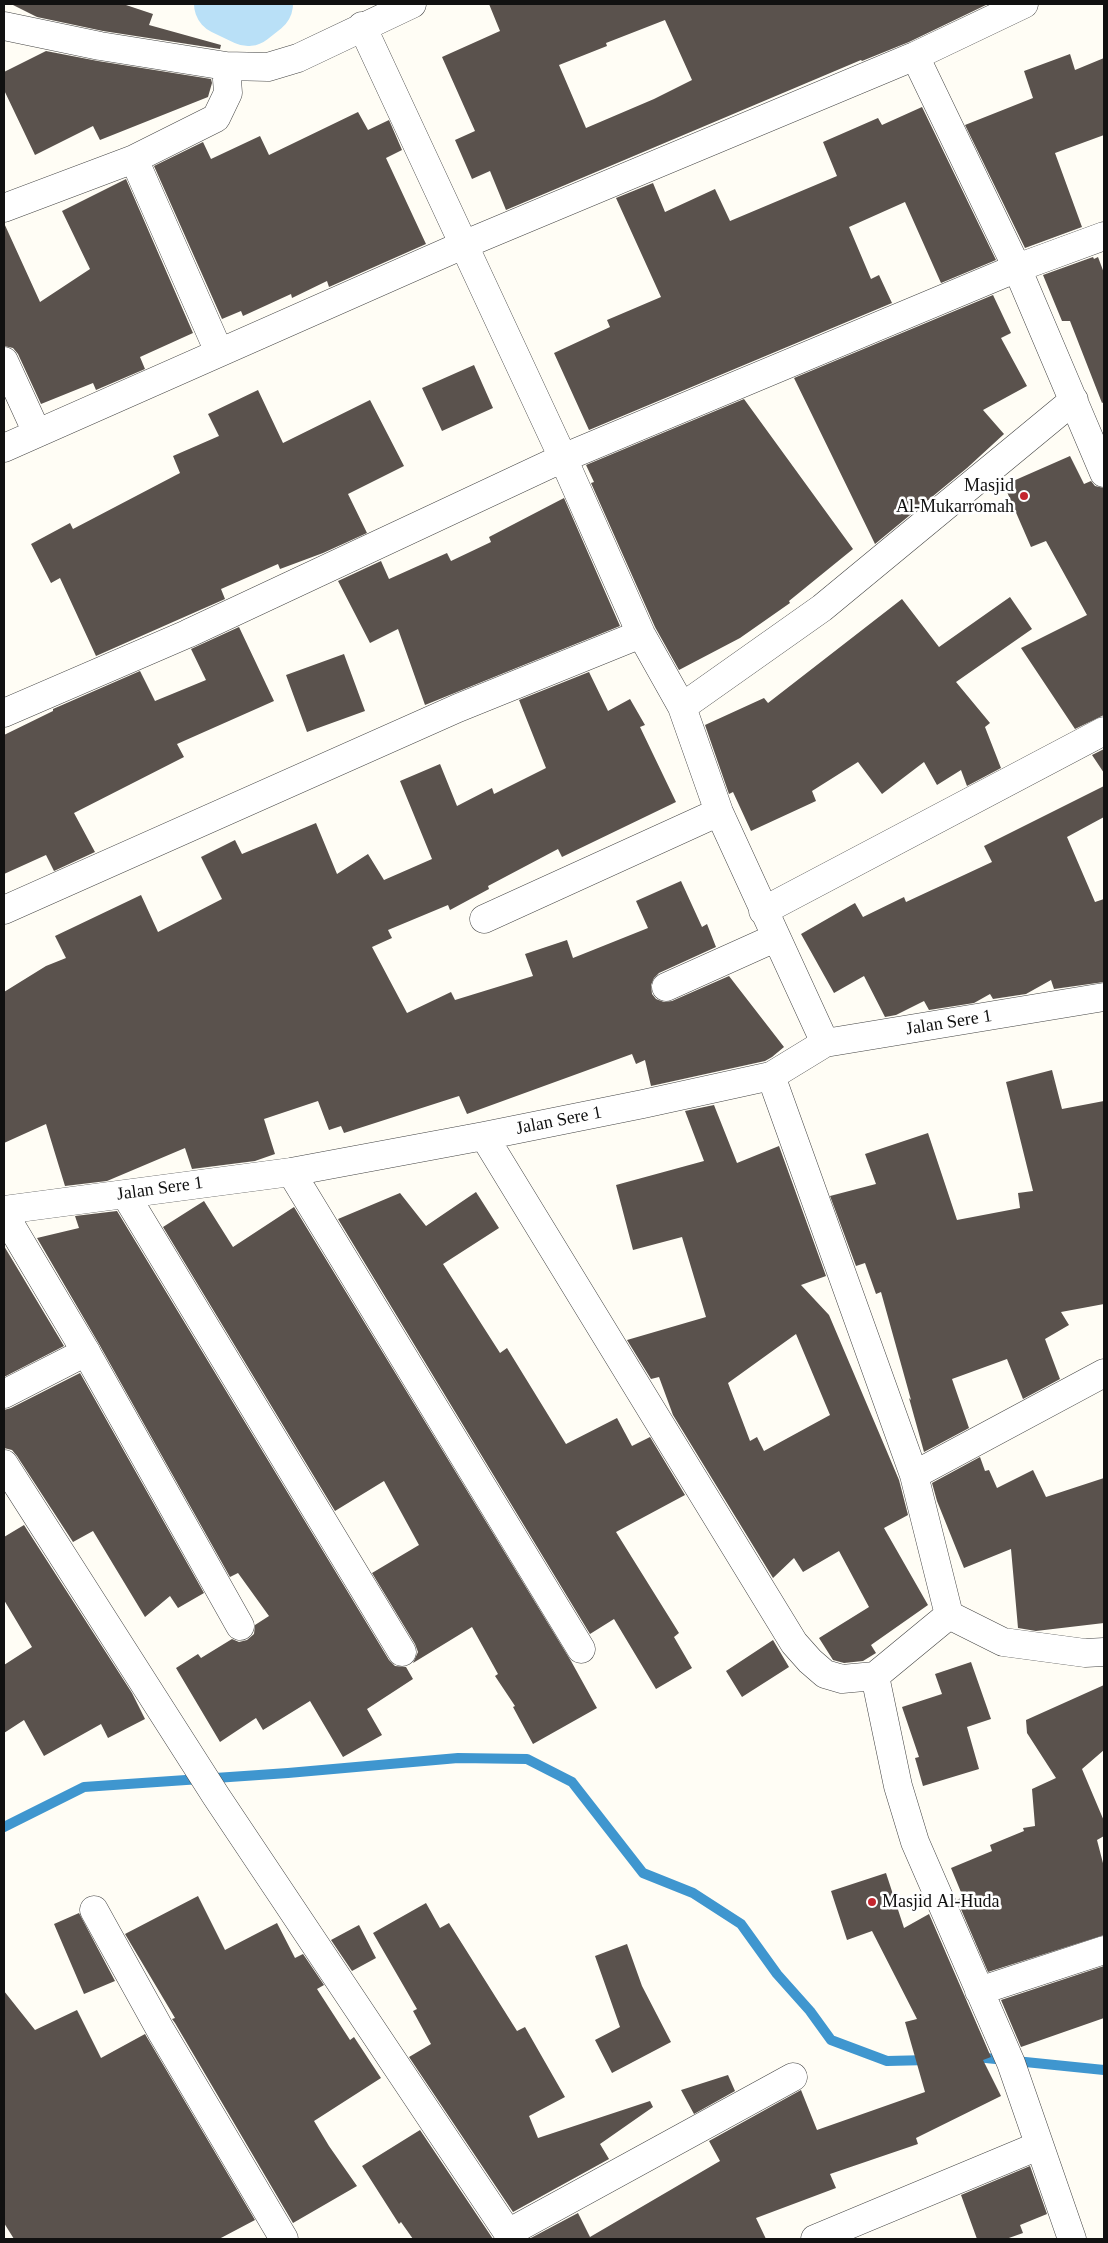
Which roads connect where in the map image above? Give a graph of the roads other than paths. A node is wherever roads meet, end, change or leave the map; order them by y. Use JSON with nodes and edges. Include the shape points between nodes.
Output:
{"nodes":[{"id":1,"x":412,"y":4,"type":"edge"},
{"id":2,"x":1024,"y":4,"type":"edge"},
{"id":3,"x":4,"y":26,"type":"edge"},
{"id":4,"x":362,"y":26,"type":"junction"},
{"id":5,"x":915,"y":56,"type":"junction"},
{"id":6,"x":226,"y":66,"type":"junction"},
{"id":7,"x":134,"y":158,"type":"junction"},
{"id":8,"x":4,"y":208,"type":"edge"},
{"id":9,"x":1104,"y":236,"type":"edge"},
{"id":10,"x":463,"y":245,"type":"junction"},
{"id":11,"x":1017,"y":268,"type":"junction"},
{"id":12,"x":219,"y":352,"type":"junction"},
{"id":13,"x":4,"y":361,"type":"edge"},
{"id":14,"x":1074,"y":400,"type":"junction"},
{"id":15,"x":37,"y":433,"type":"junction"},
{"id":16,"x":4,"y":448,"type":"edge"},
{"id":17,"x":563,"y":458,"type":"junction"},
{"id":18,"x":1104,"y":473,"type":"edge"},
{"id":19,"x":641,"y":634,"type":"junction"},
{"id":20,"x":682,"y":707,"type":"junction"},
{"id":21,"x":4,"y":713,"type":"edge"},
{"id":22,"x":1104,"y":731,"type":"edge"},
{"id":23,"x":719,"y":812,"type":"junction"},
{"id":24,"x":4,"y":910,"type":"edge"},
{"id":25,"x":763,"y":911,"type":"junction"},
{"id":26,"x":484,"y":919,"type":"dead end"},
{"id":27,"x":776,"y":938,"type":"junction"},
{"id":28,"x":666,"y":987,"type":"dead end"},
{"id":29,"x":1104,"y":997,"type":"edge"},
{"id":30,"x":825,"y":1043,"type":"junction"},
{"id":31,"x":771,"y":1076,"type":"junction"},
{"id":32,"x":484,"y":1136,"type":"junction"},
{"id":33,"x":291,"y":1172,"type":"junction"},
{"id":34,"x":125,"y":1194,"type":"junction"},
{"id":35,"x":4,"y":1210,"type":"edge"},
{"id":36,"x":4,"y":1214,"type":"edge"},
{"id":37,"x":86,"y":1352,"type":"junction"},
{"id":38,"x":1104,"y":1373,"type":"edge"},
{"id":39,"x":4,"y":1394,"type":"edge"},
{"id":40,"x":4,"y":1464,"type":"edge"},
{"id":41,"x":914,"y":1475,"type":"junction"},
{"id":42,"x":949,"y":1615,"type":"junction"},
{"id":43,"x":240,"y":1626,"type":"dead end"},
{"id":44,"x":581,"y":1649,"type":"dead end"},
{"id":45,"x":402,"y":1652,"type":"dead end"},
{"id":46,"x":1104,"y":1652,"type":"edge"},
{"id":47,"x":874,"y":1676,"type":"junction"},
{"id":48,"x":94,"y":1910,"type":"dead end"},
{"id":49,"x":1104,"y":1950,"type":"edge"},
{"id":50,"x":979,"y":1991,"type":"junction"},
{"id":51,"x":793,"y":2077,"type":"dead end"},
{"id":52,"x":1038,"y":2146,"type":"junction"},
{"id":53,"x":510,"y":2236,"type":"edge"},
{"id":54,"x":284,"y":2239,"type":"edge"},
{"id":55,"x":814,"y":2239,"type":"edge"},
{"id":56,"x":1072,"y":2239,"type":"edge"}],
"edges":[{"from":1,"to":4,"type":"street"},
{"from":2,"to":5,"type":"street"},
{"from":3,"to":6,"type":"street","via":[[100,46]]},
{"from":4,"to":6,"type":"street","via":[[298,58],[268,67]]},
{"from":4,"to":10,"type":"street"},
{"from":5,"to":10,"type":"street"},
{"from":5,"to":11,"type":"street"},
{"from":6,"to":7,"type":"street","via":[[228,93],[216,118]]},
{"from":7,"to":8,"type":"street"},
{"from":7,"to":12,"type":"street"},
{"from":9,"to":11,"type":"street"},
{"from":10,"to":12,"type":"street"},
{"from":10,"to":17,"type":"street"},
{"from":11,"to":14,"type":"street"},
{"from":11,"to":17,"type":"street"},
{"from":12,"to":15,"type":"street"},
{"from":13,"to":15,"type":"street"},
{"from":14,"to":18,"type":"street"},
{"from":14,"to":20,"type":"street","via":[[822,608]]},
{"from":15,"to":16,"type":"street"},
{"from":17,"to":19,"type":"street"},
{"from":17,"to":21,"type":"street","via":[[187,634]]},
{"from":19,"to":20,"type":"street"},
{"from":19,"to":24,"type":"street","via":[[458,708]]},
{"from":20,"to":23,"type":"street"},
{"from":22,"to":25,"type":"street"},
{"from":23,"to":25,"type":"street"},
{"from":23,"to":26,"type":"street"},
{"from":25,"to":27,"type":"street"},
{"from":27,"to":28,"type":"street"},
{"from":27,"to":30,"type":"street"},
{"from":29,"to":30,"type":"street","name":"Jalan Sere 1"},
{"from":30,"to":31,"type":"street","name":"Jalan Sere 1"},
{"from":31,"to":32,"type":"street","name":"Jalan Sere 1"},
{"from":31,"to":41,"type":"street"},
{"from":32,"to":33,"type":"street","name":"Jalan Sere 1"},
{"from":32,"to":47,"type":"street","via":[[794,1643],[825,1674],[842,1680]]},
{"from":33,"to":34,"type":"street","name":"Jalan Sere 1"},
{"from":33,"to":44,"type":"street"},
{"from":34,"to":35,"type":"street","name":"Jalan Sere 1"},
{"from":34,"to":45,"type":"street"},
{"from":36,"to":37,"type":"street"},
{"from":37,"to":39,"type":"street"},
{"from":37,"to":43,"type":"street"},
{"from":38,"to":41,"type":"street"},
{"from":40,"to":53,"type":"street","via":[[216,1796]]},
{"from":41,"to":42,"type":"street"},
{"from":42,"to":46,"type":"street","via":[[1003,1642],[1085,1653]]},
{"from":42,"to":47,"type":"street"},
{"from":47,"to":50,"type":"street","via":[[898,1786],[915,1842]]},
{"from":48,"to":54,"type":"street"},
{"from":49,"to":50,"type":"street"},
{"from":50,"to":52,"type":"street","via":[[1010,2063]]},
{"from":51,"to":53,"type":"street"},
{"from":52,"to":55,"type":"street"},
{"from":52,"to":56,"type":"street"}]}
